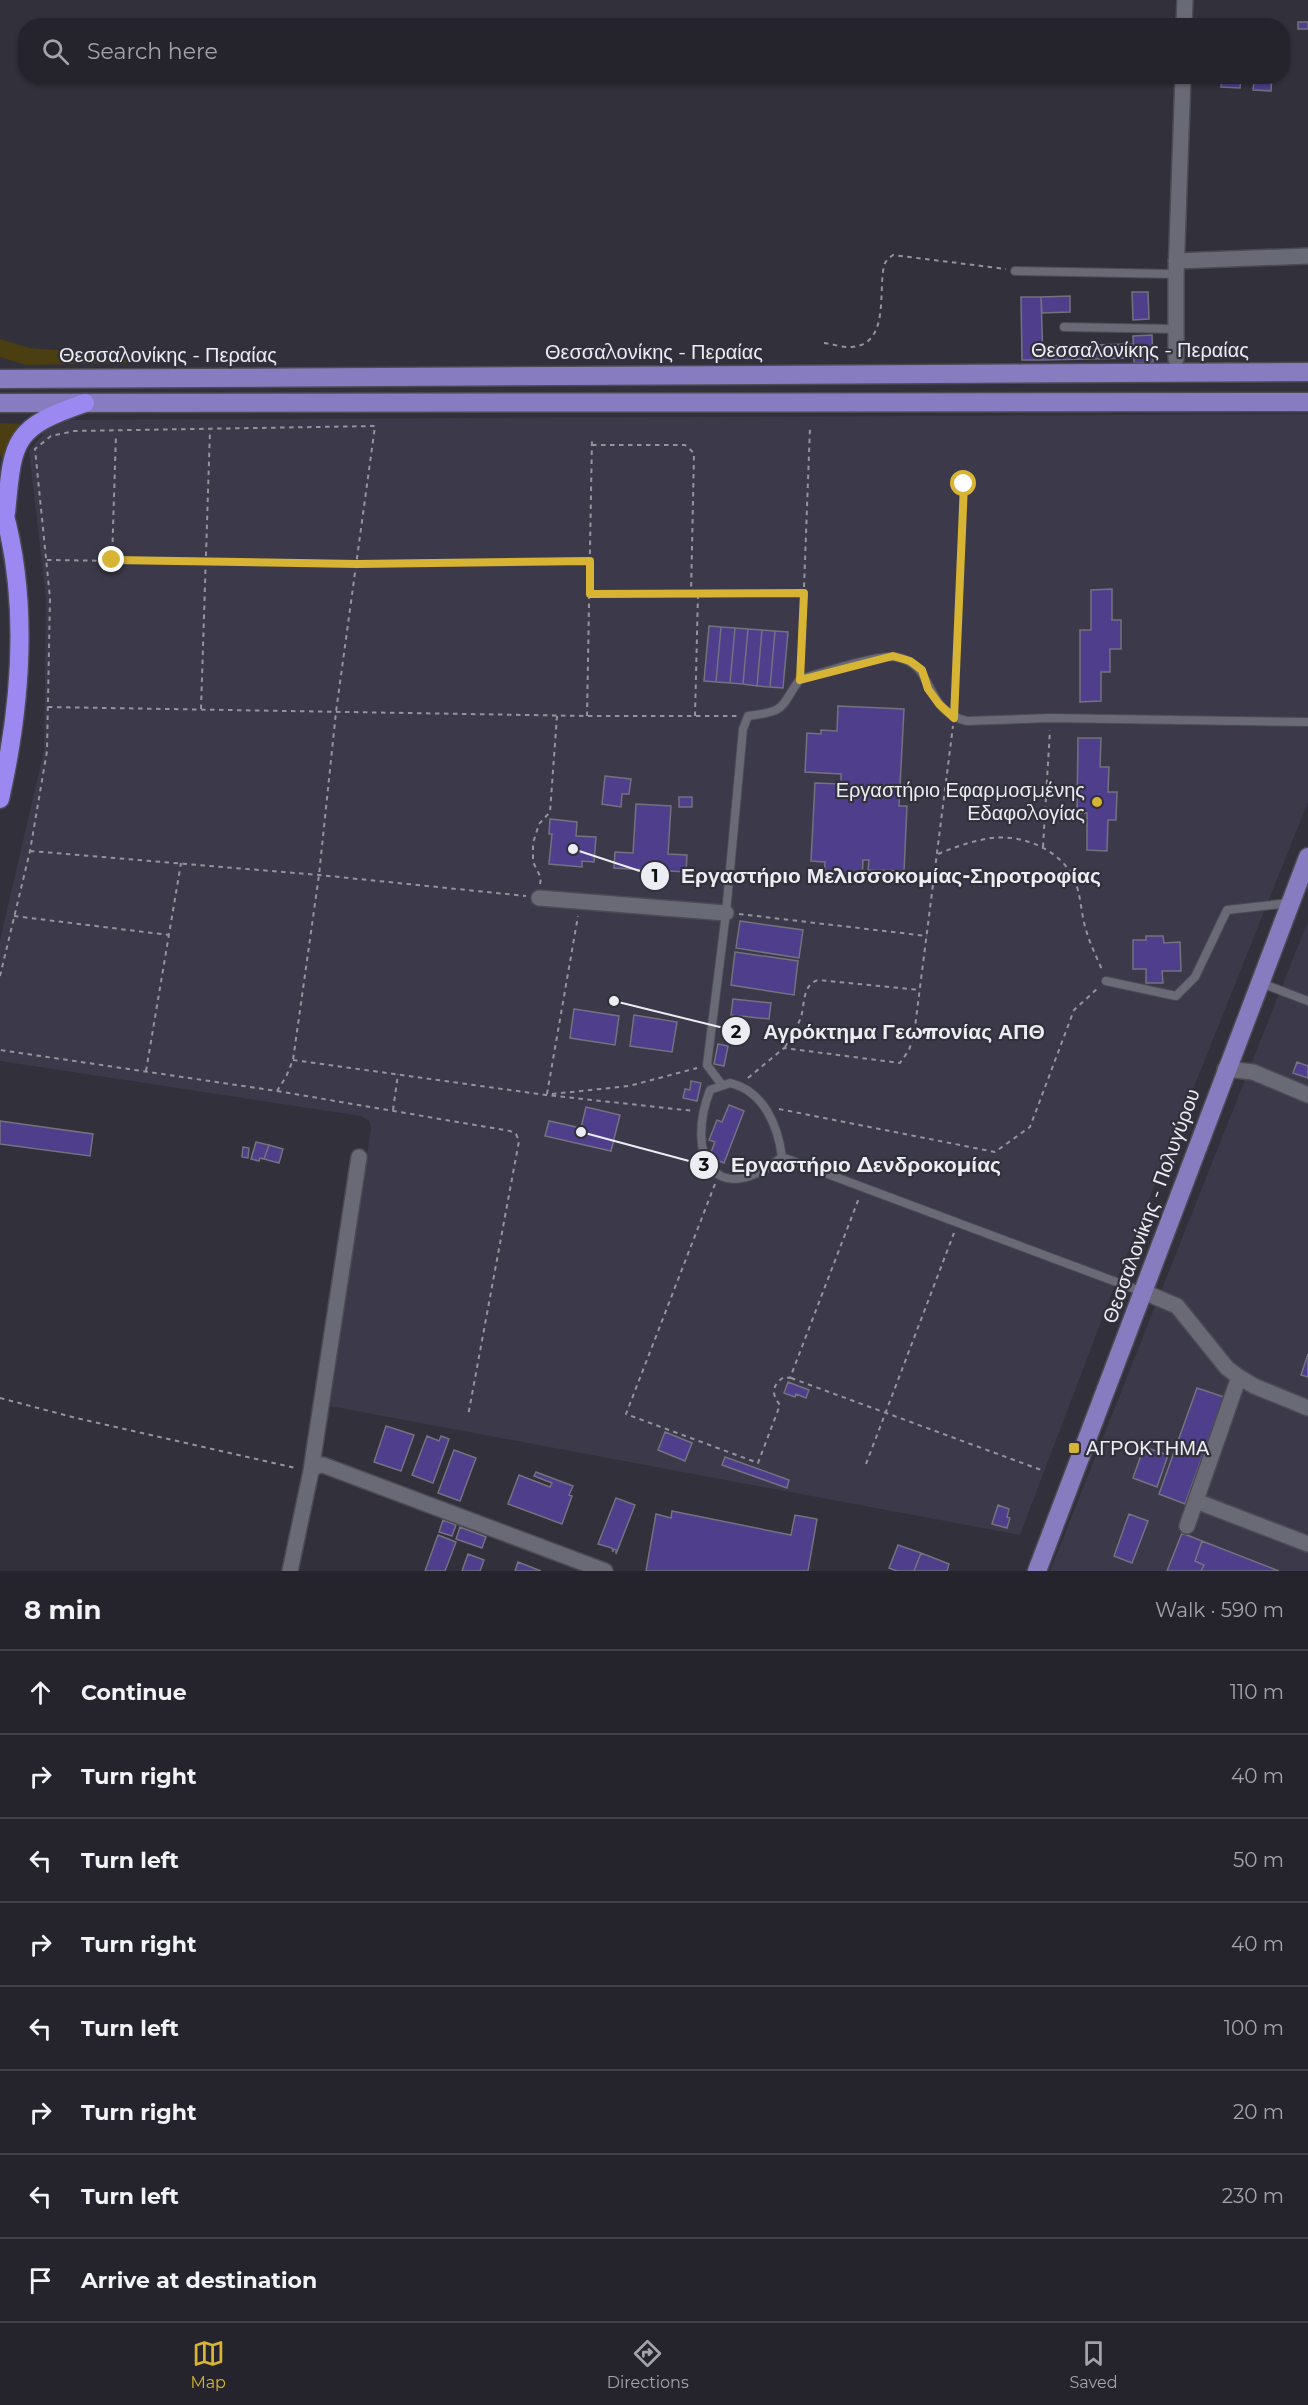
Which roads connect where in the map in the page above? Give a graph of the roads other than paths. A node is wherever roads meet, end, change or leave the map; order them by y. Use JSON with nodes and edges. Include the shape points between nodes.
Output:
{"nodes":[{"id":1,"x":1185,"y":0,"type":"edge"},
{"id":2,"x":1184,"y":18,"type":"edge"},
{"id":3,"x":1183,"y":84,"type":"edge"},
{"id":4,"x":1308,"y":256,"type":"edge"},
{"id":5,"x":1176,"y":268,"type":"junction"},
{"id":6,"x":1015,"y":271,"type":"road end"},
{"id":7,"x":1064,"y":327,"type":"dead end"},
{"id":8,"x":1176,"y":329,"type":"junction"},
{"id":9,"x":1176,"y":359,"type":"dead end"},
{"id":10,"x":0,"y":366,"type":"edge"},
{"id":11,"x":1308,"y":372,"type":"edge"},
{"id":12,"x":41,"y":378,"type":"junction"},
{"id":13,"x":0,"y":379,"type":"edge"},
{"id":14,"x":1308,"y":402,"type":"edge"},
{"id":15,"x":0,"y":403,"type":"edge"},
{"id":16,"x":85,"y":403,"type":"junction"},
{"id":17,"x":0,"y":498,"type":"edge"},
{"id":18,"x":6,"y":517,"type":"junction"},
{"id":19,"x":1308,"y":722,"type":"edge"},
{"id":20,"x":0,"y":799,"type":"edge"},
{"id":21,"x":1308,"y":857,"type":"edge"},
{"id":22,"x":539,"y":898,"type":"road end"},
{"id":23,"x":1290,"y":903,"type":"junction"},
{"id":24,"x":726,"y":913,"type":"junction"},
{"id":25,"x":1106,"y":981,"type":"road end"},
{"id":26,"x":1259,"y":982,"type":"junction"},
{"id":27,"x":1308,"y":1001,"type":"edge"},
{"id":28,"x":1225,"y":1070,"type":"junction"},
{"id":29,"x":722,"y":1085,"type":"junction"},
{"id":30,"x":1308,"y":1095,"type":"edge"},
{"id":31,"x":782,"y":1156,"type":"junction"},
{"id":32,"x":359,"y":1157,"type":"dead end"},
{"id":33,"x":1144,"y":1292,"type":"junction"},
{"id":34,"x":1239,"y":1377,"type":"junction"},
{"id":35,"x":1308,"y":1408,"type":"edge"},
{"id":36,"x":310,"y":1471,"type":"junction"},
{"id":37,"x":1196,"y":1501,"type":"junction"},
{"id":38,"x":1187,"y":1526,"type":"dead end"},
{"id":39,"x":1308,"y":1544,"type":"edge"},
{"id":40,"x":290,"y":1571,"type":"edge"},
{"id":41,"x":605,"y":1571,"type":"edge"},
{"id":42,"x":1037,"y":1571,"type":"edge"}],
"edges":[{"from":1,"to":2,"type":"street"},
{"from":3,"to":5,"type":"street"},
{"from":4,"to":5,"type":"street"},
{"from":5,"to":6,"type":"lane"},
{"from":5,"to":8,"type":"street"},
{"from":7,"to":8,"type":"lane"},
{"from":8,"to":9,"type":"street"},
{"from":10,"to":12,"type":"main road"},
{"from":11,"to":12,"type":"main road","name":"Θεσσαλονίκης - Περαίας"},
{"from":12,"to":13,"type":"main road","name":"Θεσσαλονίκης - Περαίας"},
{"from":14,"to":16,"type":"main road"},
{"from":15,"to":16,"type":"main road"},
{"from":16,"to":18,"type":"highway","via":[[42,419],[17,445],[11,460]]},
{"from":17,"to":18,"type":"highway"},
{"from":18,"to":20,"type":"highway","via":[[17,588],[19,660],[12,740]]},
{"from":19,"to":24,"type":"lane","via":[[1050,718],[967,721],[954,718],[939,704],[928,689],[922,670],[893,656],[800,680],[786,704],[771,713],[748,716],[743,729]]},
{"from":21,"to":23,"type":"main road","name":"Θεσσαλονίκης - Πολυγύρου"},
{"from":22,"to":24,"type":"street"},
{"from":23,"to":25,"type":"lane","via":[[1227,910],[1195,977],[1176,996]]},
{"from":23,"to":26,"type":"main road","name":"Θεσσαλονίκης - Πολυγύρου"},
{"from":24,"to":29,"type":"lane","via":[[707,1065]]},
{"from":26,"to":27,"type":"lane"},
{"from":26,"to":28,"type":"main road","name":"Θεσσαλονίκης - Πολυγύρου"},
{"from":28,"to":30,"type":"street","via":[[1253,1072]]},
{"from":28,"to":33,"type":"main road","name":"Θεσσαλονίκης - Πολυγύρου"},
{"from":29,"to":31,"type":"lane","via":[[738,1085],[764,1106],[778,1133]]},
{"from":29,"to":31,"type":"lane","via":[[710,1090],[703,1112],[700,1143],[708,1166],[718,1174],[740,1178],[761,1172]]},
{"from":31,"to":33,"type":"lane"},
{"from":32,"to":36,"type":"street"},
{"from":33,"to":34,"type":"street","via":[[1177,1306],[1227,1368]]},
{"from":33,"to":42,"type":"main road","name":"Θεσσαλονίκης - Πολυγύρου"},
{"from":34,"to":35,"type":"street"},
{"from":34,"to":37,"type":"street"},
{"from":36,"to":40,"type":"street"},
{"from":36,"to":41,"type":"street","via":[[316,1466],[328,1466]]},
{"from":37,"to":38,"type":"street"},
{"from":37,"to":39,"type":"street"}]}
